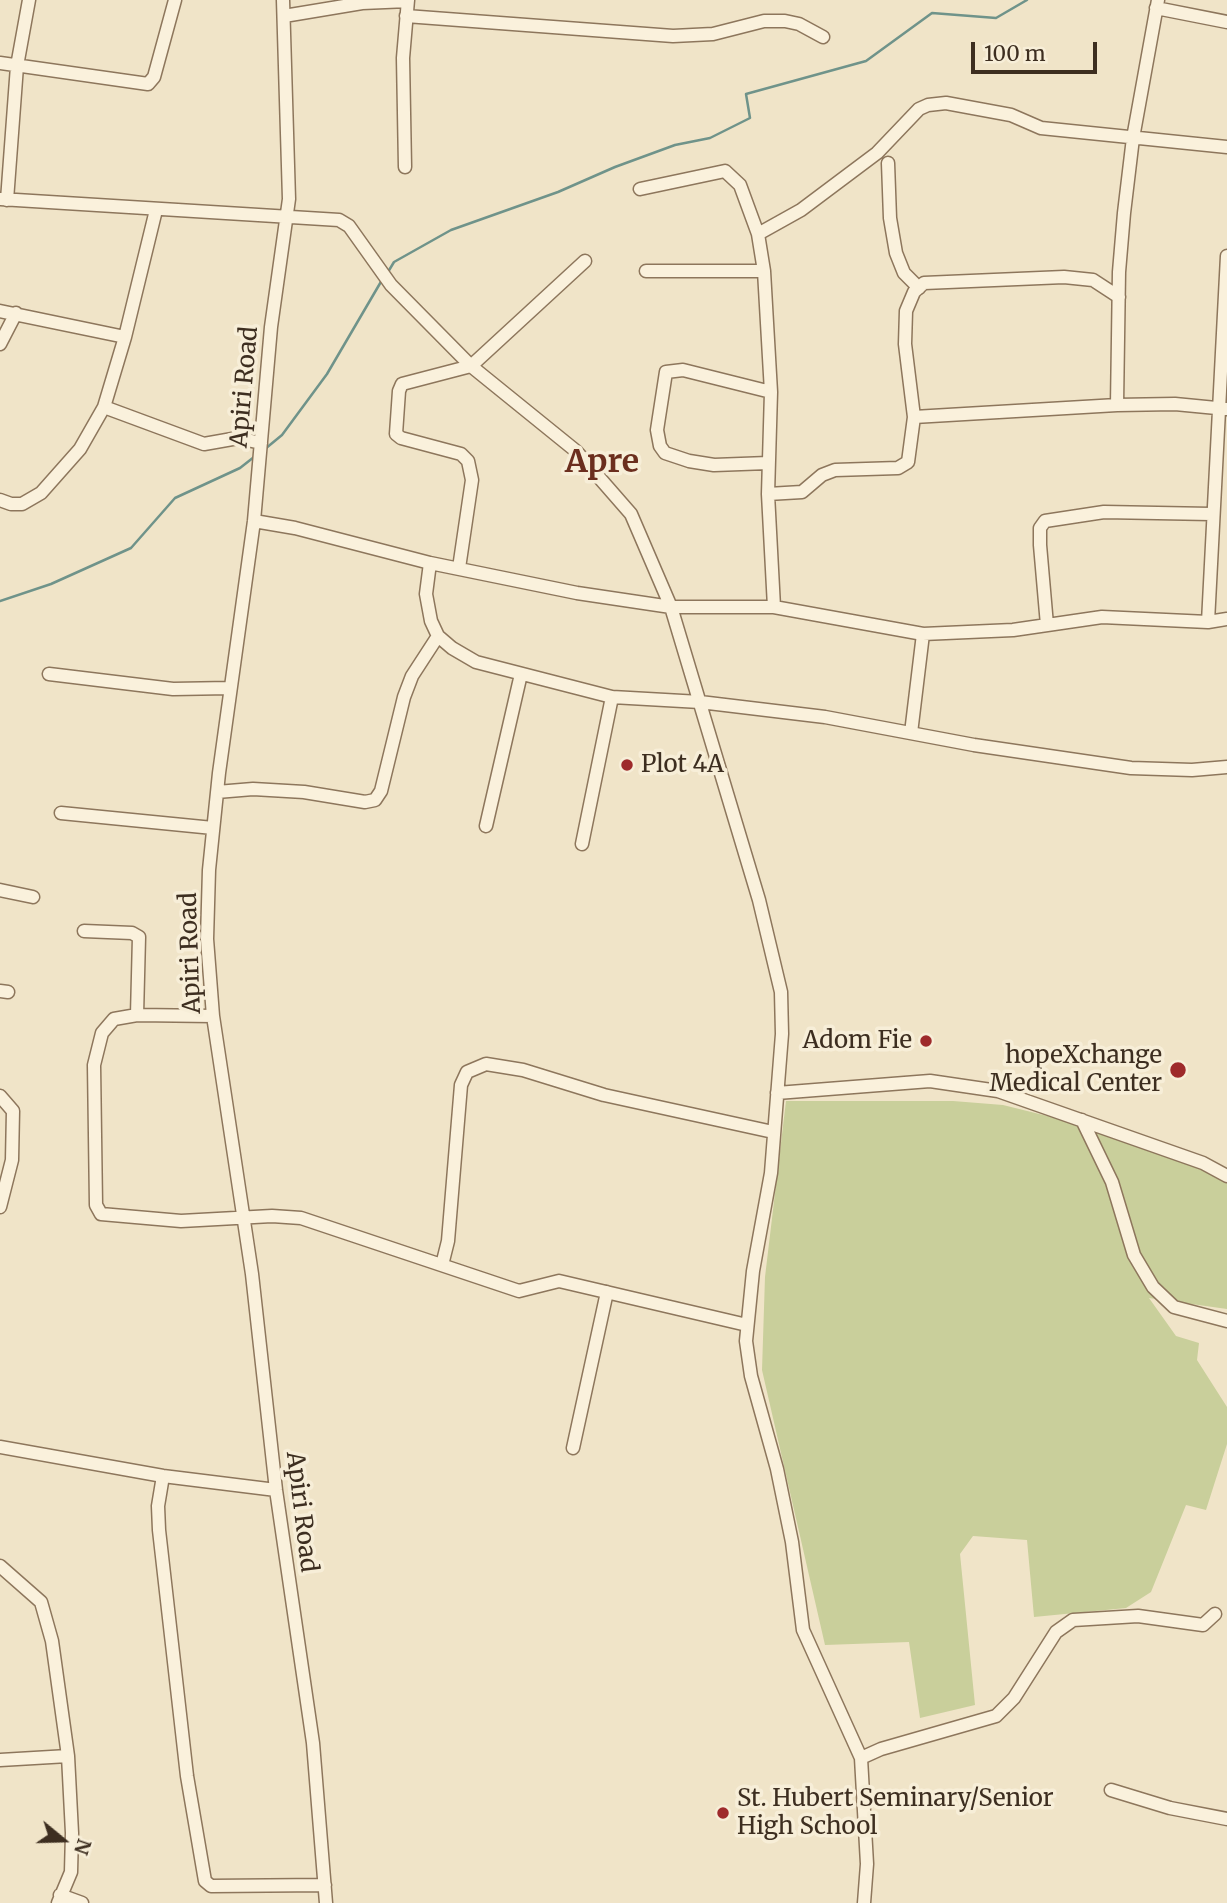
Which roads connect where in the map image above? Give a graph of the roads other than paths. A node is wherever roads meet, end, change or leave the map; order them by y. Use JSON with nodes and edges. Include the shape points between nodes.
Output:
{"nodes":[{"id":1,"x":29,"y":0,"type":"edge"},
{"id":2,"x":175,"y":0,"type":"edge"},
{"id":3,"x":284,"y":0,"type":"edge"},
{"id":4,"x":408,"y":0,"type":"edge"},
{"id":5,"x":1157,"y":4,"type":"edge"},
{"id":6,"x":284,"y":16,"type":"junction"},
{"id":7,"x":406,"y":16,"type":"junction"},
{"id":8,"x":1227,"y":22,"type":"edge"},
{"id":9,"x":823,"y":37,"type":"dead end"},
{"id":10,"x":0,"y":63,"type":"edge"},
{"id":11,"x":17,"y":66,"type":"junction"},
{"id":12,"x":1133,"y":138,"type":"junction"},
{"id":13,"x":1227,"y":147,"type":"edge"},
{"id":14,"x":888,"y":163,"type":"dead end"},
{"id":15,"x":405,"y":167,"type":"dead end"},
{"id":16,"x":640,"y":189,"type":"dead end"},
{"id":17,"x":3,"y":200,"type":"edge"},
{"id":18,"x":156,"y":210,"type":"junction"},
{"id":19,"x":288,"y":218,"type":"junction"},
{"id":20,"x":758,"y":234,"type":"junction"},
{"id":21,"x":1227,"y":256,"type":"edge"},
{"id":22,"x":585,"y":261,"type":"dead end"},
{"id":23,"x":646,"y":271,"type":"dead end"},
{"id":24,"x":764,"y":271,"type":"junction"},
{"id":25,"x":919,"y":288,"type":"junction"},
{"id":26,"x":1225,"y":289,"type":"edge"},
{"id":27,"x":1119,"y":297,"type":"junction"},
{"id":28,"x":0,"y":312,"type":"edge"},
{"id":29,"x":16,"y":313,"type":"junction"},
{"id":30,"x":125,"y":337,"type":"junction"},
{"id":31,"x":0,"y":344,"type":"edge"},
{"id":32,"x":471,"y":366,"type":"junction"},
{"id":33,"x":771,"y":392,"type":"junction"},
{"id":34,"x":1117,"y":405,"type":"junction"},
{"id":35,"x":104,"y":407,"type":"junction"},
{"id":36,"x":1222,"y":409,"type":"edge"},
{"id":37,"x":914,"y":417,"type":"junction"},
{"id":38,"x":261,"y":443,"type":"junction"},
{"id":39,"x":768,"y":463,"type":"junction"},
{"id":40,"x":768,"y":494,"type":"junction"},
{"id":41,"x":0,"y":500,"type":"edge"},
{"id":42,"x":1211,"y":514,"type":"junction"},
{"id":43,"x":254,"y":521,"type":"junction"},
{"id":44,"x":430,"y":563,"type":"junction"},
{"id":45,"x":459,"y":568,"type":"junction"},
{"id":46,"x":671,"y":607,"type":"junction"},
{"id":47,"x":774,"y":607,"type":"junction"},
{"id":48,"x":1227,"y":618,"type":"edge"},
{"id":49,"x":1208,"y":622,"type":"junction"},
{"id":50,"x":1047,"y":625,"type":"junction"},
{"id":51,"x":923,"y":634,"type":"junction"},
{"id":52,"x":439,"y":636,"type":"junction"},
{"id":53,"x":49,"y":674,"type":"dead end"},
{"id":54,"x":521,"y":674,"type":"junction"},
{"id":55,"x":229,"y":688,"type":"junction"},
{"id":56,"x":612,"y":697,"type":"junction"},
{"id":57,"x":700,"y":702,"type":"junction"},
{"id":58,"x":911,"y":733,"type":"junction"},
{"id":59,"x":1227,"y":767,"type":"edge"},
{"id":60,"x":217,"y":792,"type":"junction"},
{"id":61,"x":61,"y":813,"type":"dead end"},
{"id":62,"x":486,"y":826,"type":"dead end"},
{"id":63,"x":213,"y":828,"type":"junction"},
{"id":64,"x":582,"y":844,"type":"dead end"},
{"id":65,"x":0,"y":890,"type":"edge"},
{"id":66,"x":33,"y":897,"type":"dead end"},
{"id":67,"x":83,"y":931,"type":"dead end"},
{"id":68,"x":137,"y":1015,"type":"junction"},
{"id":69,"x":213,"y":1016,"type":"junction"},
{"id":70,"x":777,"y":1093,"type":"junction"},
{"id":71,"x":0,"y":1096,"type":"edge"},
{"id":72,"x":1082,"y":1120,"type":"junction"},
{"id":73,"x":773,"y":1132,"type":"junction"},
{"id":74,"x":6,"y":1158,"type":"edge"},
{"id":75,"x":1227,"y":1176,"type":"edge"},
{"id":76,"x":0,"y":1207,"type":"edge"},
{"id":77,"x":243,"y":1219,"type":"junction"},
{"id":78,"x":442,"y":1265,"type":"junction"},
{"id":79,"x":607,"y":1292,"type":"junction"},
{"id":80,"x":1227,"y":1321,"type":"edge"},
{"id":81,"x":747,"y":1325,"type":"junction"},
{"id":82,"x":0,"y":1447,"type":"edge"},
{"id":83,"x":573,"y":1448,"type":"dead end"},
{"id":84,"x":163,"y":1476,"type":"junction"},
{"id":85,"x":276,"y":1490,"type":"junction"},
{"id":86,"x":0,"y":1566,"type":"edge"},
{"id":87,"x":1215,"y":1614,"type":"dead end"},
{"id":88,"x":68,"y":1756,"type":"junction"},
{"id":89,"x":861,"y":1758,"type":"junction"},
{"id":90,"x":0,"y":1760,"type":"edge"},
{"id":91,"x":1111,"y":1790,"type":"dead end"},
{"id":92,"x":1227,"y":1819,"type":"edge"},
{"id":93,"x":325,"y":1885,"type":"junction"},
{"id":94,"x":59,"y":1899,"type":"edge"},
{"id":95,"x":82,"y":1903,"type":"edge"},
{"id":96,"x":326,"y":1903,"type":"edge"},
{"id":97,"x":864,"y":1903,"type":"edge"}],
"edges":[{"from":1,"to":11,"type":"street"},
{"from":2,"to":11,"type":"street","via":[[154,77],[148,84]]},
{"from":3,"to":6,"type":"street","name":"Apiri Road"},
{"from":4,"to":6,"type":"street"},
{"from":4,"to":7,"type":"street"},
{"from":5,"to":8,"type":"street"},
{"from":5,"to":12,"type":"street"},
{"from":6,"to":19,"type":"street","name":"Apiri Road"},
{"from":7,"to":9,"type":"street","via":[[673,36],[785,21]]},
{"from":7,"to":15,"type":"street"},
{"from":10,"to":11,"type":"street"},
{"from":11,"to":17,"type":"street"},
{"from":12,"to":13,"type":"street"},
{"from":12,"to":20,"type":"street","via":[[1041,128],[1002,114],[946,103],[928,105],[877,153],[801,210]]},
{"from":12,"to":27,"type":"street"},
{"from":14,"to":25,"type":"street","via":[[896,253],[904,273]]},
{"from":16,"to":20,"type":"street","via":[[725,171],[740,185]]},
{"from":17,"to":18,"type":"street"},
{"from":18,"to":19,"type":"street"},
{"from":18,"to":30,"type":"street"},
{"from":19,"to":32,"type":"street","via":[[326,216],[349,226],[391,285]]},
{"from":19,"to":38,"type":"street","name":"Apiri Road","via":[[271,327]]},
{"from":20,"to":24,"type":"street"},
{"from":21,"to":26,"type":"street"},
{"from":22,"to":32,"type":"street"},
{"from":23,"to":24,"type":"street"},
{"from":24,"to":33,"type":"street"},
{"from":25,"to":27,"type":"street","via":[[924,283],[1064,277],[1093,281]]},
{"from":25,"to":37,"type":"street","via":[[906,311]]},
{"from":26,"to":36,"type":"street"},
{"from":27,"to":34,"type":"street"},
{"from":28,"to":29,"type":"street"},
{"from":29,"to":30,"type":"street"},
{"from":29,"to":31,"type":"street"},
{"from":30,"to":35,"type":"street"},
{"from":32,"to":45,"type":"street","via":[[402,384],[396,424],[401,438],[461,454],[468,461],[472,480]]},
{"from":32,"to":46,"type":"street","via":[[576,452],[605,482],[631,514]]},
{"from":33,"to":39,"type":"street"},
{"from":33,"to":39,"type":"street","via":[[683,370],[666,372],[657,430],[665,453],[689,461]]},
{"from":34,"to":36,"type":"street"},
{"from":34,"to":37,"type":"street"},
{"from":35,"to":38,"type":"street","via":[[204,443],[238,438]]},
{"from":35,"to":41,"type":"street","via":[[80,449],[41,493],[22,504]]},
{"from":36,"to":42,"type":"street"},
{"from":37,"to":40,"type":"street","via":[[908,462],[898,468],[835,470],[802,492]]},
{"from":38,"to":43,"type":"street","name":"Apiri Road"},
{"from":39,"to":40,"type":"street"},
{"from":40,"to":47,"type":"street"},
{"from":42,"to":49,"type":"street"},
{"from":42,"to":50,"type":"street","via":[[1104,512],[1045,521],[1040,545]]},
{"from":43,"to":44,"type":"street"},
{"from":43,"to":55,"type":"street","name":"Apiri Road"},
{"from":44,"to":45,"type":"street"},
{"from":44,"to":52,"type":"street","via":[[426,594]]},
{"from":45,"to":46,"type":"street"},
{"from":46,"to":47,"type":"street"},
{"from":46,"to":57,"type":"street"},
{"from":47,"to":51,"type":"street"},
{"from":48,"to":49,"type":"street"},
{"from":49,"to":50,"type":"street","via":[[1102,617]]},
{"from":50,"to":51,"type":"street"},
{"from":51,"to":58,"type":"street"},
{"from":52,"to":54,"type":"street","via":[[476,663]]},
{"from":52,"to":60,"type":"street","via":[[412,676],[381,791],[374,800],[253,789]]},
{"from":53,"to":55,"type":"street","via":[[173,689]]},
{"from":54,"to":56,"type":"street"},
{"from":54,"to":62,"type":"street"},
{"from":55,"to":60,"type":"street","name":"Apiri Road"},
{"from":56,"to":57,"type":"street"},
{"from":56,"to":64,"type":"street"},
{"from":57,"to":58,"type":"street"},
{"from":57,"to":70,"type":"street","via":[[781,992]]},
{"from":58,"to":59,"type":"street","via":[[1130,768],[1192,771]]},
{"from":60,"to":63,"type":"street","name":"Apiri Road"},
{"from":61,"to":63,"type":"street"},
{"from":63,"to":69,"type":"street","name":"Apiri Road","via":[[207,939]]},
{"from":65,"to":66,"type":"street"},
{"from":67,"to":68,"type":"street","via":[[139,937]]},
{"from":68,"to":69,"type":"street"},
{"from":68,"to":77,"type":"street","via":[[110,1022],[102,1032],[94,1065],[96,1205],[102,1214],[111,1216]]},
{"from":69,"to":77,"type":"street","name":"Apiri Road"},
{"from":70,"to":72,"type":"street","via":[[900,1081],[955,1083],[998,1091]]},
{"from":70,"to":73,"type":"street"},
{"from":71,"to":74,"type":"street","via":[[13,1111]]},
{"from":72,"to":75,"type":"street"},
{"from":72,"to":80,"type":"street","via":[[1112,1182],[1134,1255],[1153,1287],[1174,1307]]},
{"from":73,"to":78,"type":"street","via":[[486,1064],[467,1072],[461,1085]]},
{"from":73,"to":81,"type":"street"},
{"from":74,"to":76,"type":"street"},
{"from":77,"to":78,"type":"street","via":[[301,1218]]},
{"from":77,"to":85,"type":"street","name":"Apiri Road"},
{"from":78,"to":79,"type":"street","via":[[519,1291],[559,1281]]},
{"from":79,"to":81,"type":"street"},
{"from":79,"to":83,"type":"street"},
{"from":81,"to":89,"type":"street","via":[[751,1376],[792,1542],[803,1630]]},
{"from":82,"to":84,"type":"street"},
{"from":84,"to":85,"type":"street"},
{"from":84,"to":93,"type":"street","via":[[159,1530],[187,1776],[205,1881],[211,1886]]},
{"from":85,"to":93,"type":"street","name":"Apiri Road","via":[[313,1743]]},
{"from":86,"to":88,"type":"street","via":[[41,1602],[52,1641]]},
{"from":87,"to":89,"type":"street","via":[[1203,1625],[1138,1616],[1073,1620],[1056,1632],[1014,1698],[996,1716]]},
{"from":88,"to":90,"type":"street"},
{"from":88,"to":94,"type":"street","via":[[72,1857]]},
{"from":89,"to":97,"type":"street","via":[[867,1864]]},
{"from":91,"to":92,"type":"street"},
{"from":93,"to":96,"type":"street","name":"Apiri Road"},
{"from":94,"to":95,"type":"street"}]}
